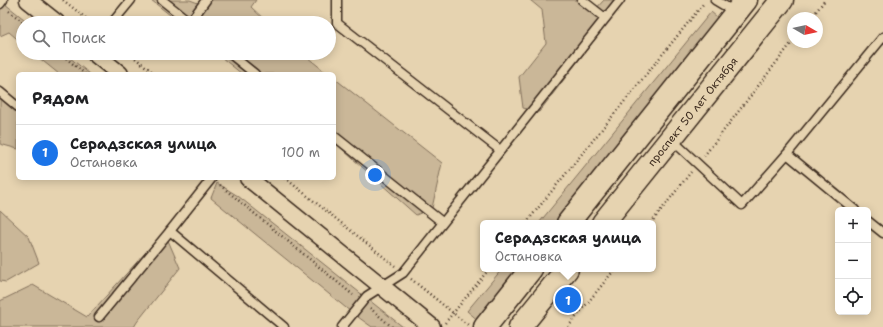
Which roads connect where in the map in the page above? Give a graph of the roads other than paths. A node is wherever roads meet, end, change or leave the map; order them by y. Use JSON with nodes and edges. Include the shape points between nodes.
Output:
{"nodes":[{"id":1,"x":3,"y":0,"type":"edge"},
{"id":2,"x":28,"y":0,"type":"edge"},
{"id":3,"x":131,"y":0,"type":"edge"},
{"id":4,"x":162,"y":0,"type":"edge"},
{"id":5,"x":206,"y":0,"type":"edge"},
{"id":6,"x":336,"y":0,"type":"edge"},
{"id":7,"x":582,"y":0,"type":"edge"},
{"id":8,"x":620,"y":0,"type":"edge"},
{"id":9,"x":715,"y":0,"type":"edge"},
{"id":10,"x":782,"y":0,"type":"edge"},
{"id":11,"x":0,"y":4,"type":"edge"},
{"id":12,"x":741,"y":6,"type":"edge"},
{"id":13,"x":48,"y":16,"type":"edge"},
{"id":14,"x":118,"y":16,"type":"edge"},
{"id":15,"x":182,"y":16,"type":"edge"},
{"id":16,"x":194,"y":16,"type":"edge"},
{"id":17,"x":605,"y":18,"type":"junction"},
{"id":18,"x":883,"y":37,"type":"edge"},
{"id":19,"x":103,"y":60,"type":"edge"},
{"id":20,"x":238,"y":60,"type":"edge"},
{"id":21,"x":118,"y":72,"type":"edge"},
{"id":22,"x":253,"y":72,"type":"edge"},
{"id":23,"x":0,"y":92,"type":"edge"},
{"id":24,"x":16,"y":105,"type":"edge"},
{"id":25,"x":336,"y":138,"type":"edge"},
{"id":26,"x":671,"y":139,"type":"junction"},
{"id":27,"x":500,"y":150,"type":"junction"},
{"id":28,"x":787,"y":154,"type":"junction"},
{"id":29,"x":210,"y":180,"type":"edge"},
{"id":30,"x":250,"y":180,"type":"edge"},
{"id":31,"x":851,"y":207,"type":"edge"},
{"id":32,"x":570,"y":220,"type":"edge"},
{"id":33,"x":605,"y":220,"type":"edge"},
{"id":34,"x":442,"y":222,"type":"junction"},
{"id":35,"x":871,"y":223,"type":"edge"},
{"id":36,"x":170,"y":231,"type":"junction"},
{"id":37,"x":883,"y":233,"type":"edge"},
{"id":38,"x":529,"y":272,"type":"edge"},
{"id":39,"x":564,"y":272,"type":"edge"},
{"id":40,"x":382,"y":287,"type":"junction"},
{"id":41,"x":100,"y":317,"type":"dead end"},
{"id":42,"x":284,"y":327,"type":"edge"},
{"id":43,"x":342,"y":327,"type":"edge"},
{"id":44,"x":432,"y":327,"type":"edge"},
{"id":45,"x":485,"y":327,"type":"edge"},
{"id":46,"x":520,"y":327,"type":"edge"}],
"edges":[{"from":1,"to":11,"type":"lane"},
{"from":2,"to":13,"type":"street"},
{"from":3,"to":14,"type":"lane"},
{"from":4,"to":15,"type":"lane"},
{"from":5,"to":16,"type":"lane"},
{"from":6,"to":27,"type":"lane","via":[[337,23]]},
{"from":7,"to":17,"type":"lane"},
{"from":8,"to":17,"type":"lane"},
{"from":9,"to":12,"type":"lane"},
{"from":10,"to":26,"type":"main road","name":"проспект 50 лет Октября"},
{"from":12,"to":32,"type":"main road"},
{"from":17,"to":27,"type":"lane"},
{"from":18,"to":28,"type":"lane"},
{"from":19,"to":21,"type":"street"},
{"from":20,"to":22,"type":"lane"},
{"from":23,"to":24,"type":"lane"},
{"from":25,"to":34,"type":"lane"},
{"from":26,"to":28,"type":"lane","via":[[742,205]]},
{"from":26,"to":33,"type":"main road","name":"проспект 50 лет Октября"},
{"from":27,"to":34,"type":"lane"},
{"from":28,"to":31,"type":"lane"},
{"from":29,"to":36,"type":"lane"},
{"from":30,"to":40,"type":"street"},
{"from":34,"to":40,"type":"lane","via":[[403,273]]},
{"from":35,"to":37,"type":"lane"},
{"from":36,"to":41,"type":"lane"},
{"from":36,"to":42,"type":"lane"},
{"from":38,"to":45,"type":"main road"},
{"from":39,"to":46,"type":"main road"},
{"from":40,"to":43,"type":"lane","via":[[367,296]]},
{"from":40,"to":44,"type":"street"}]}
